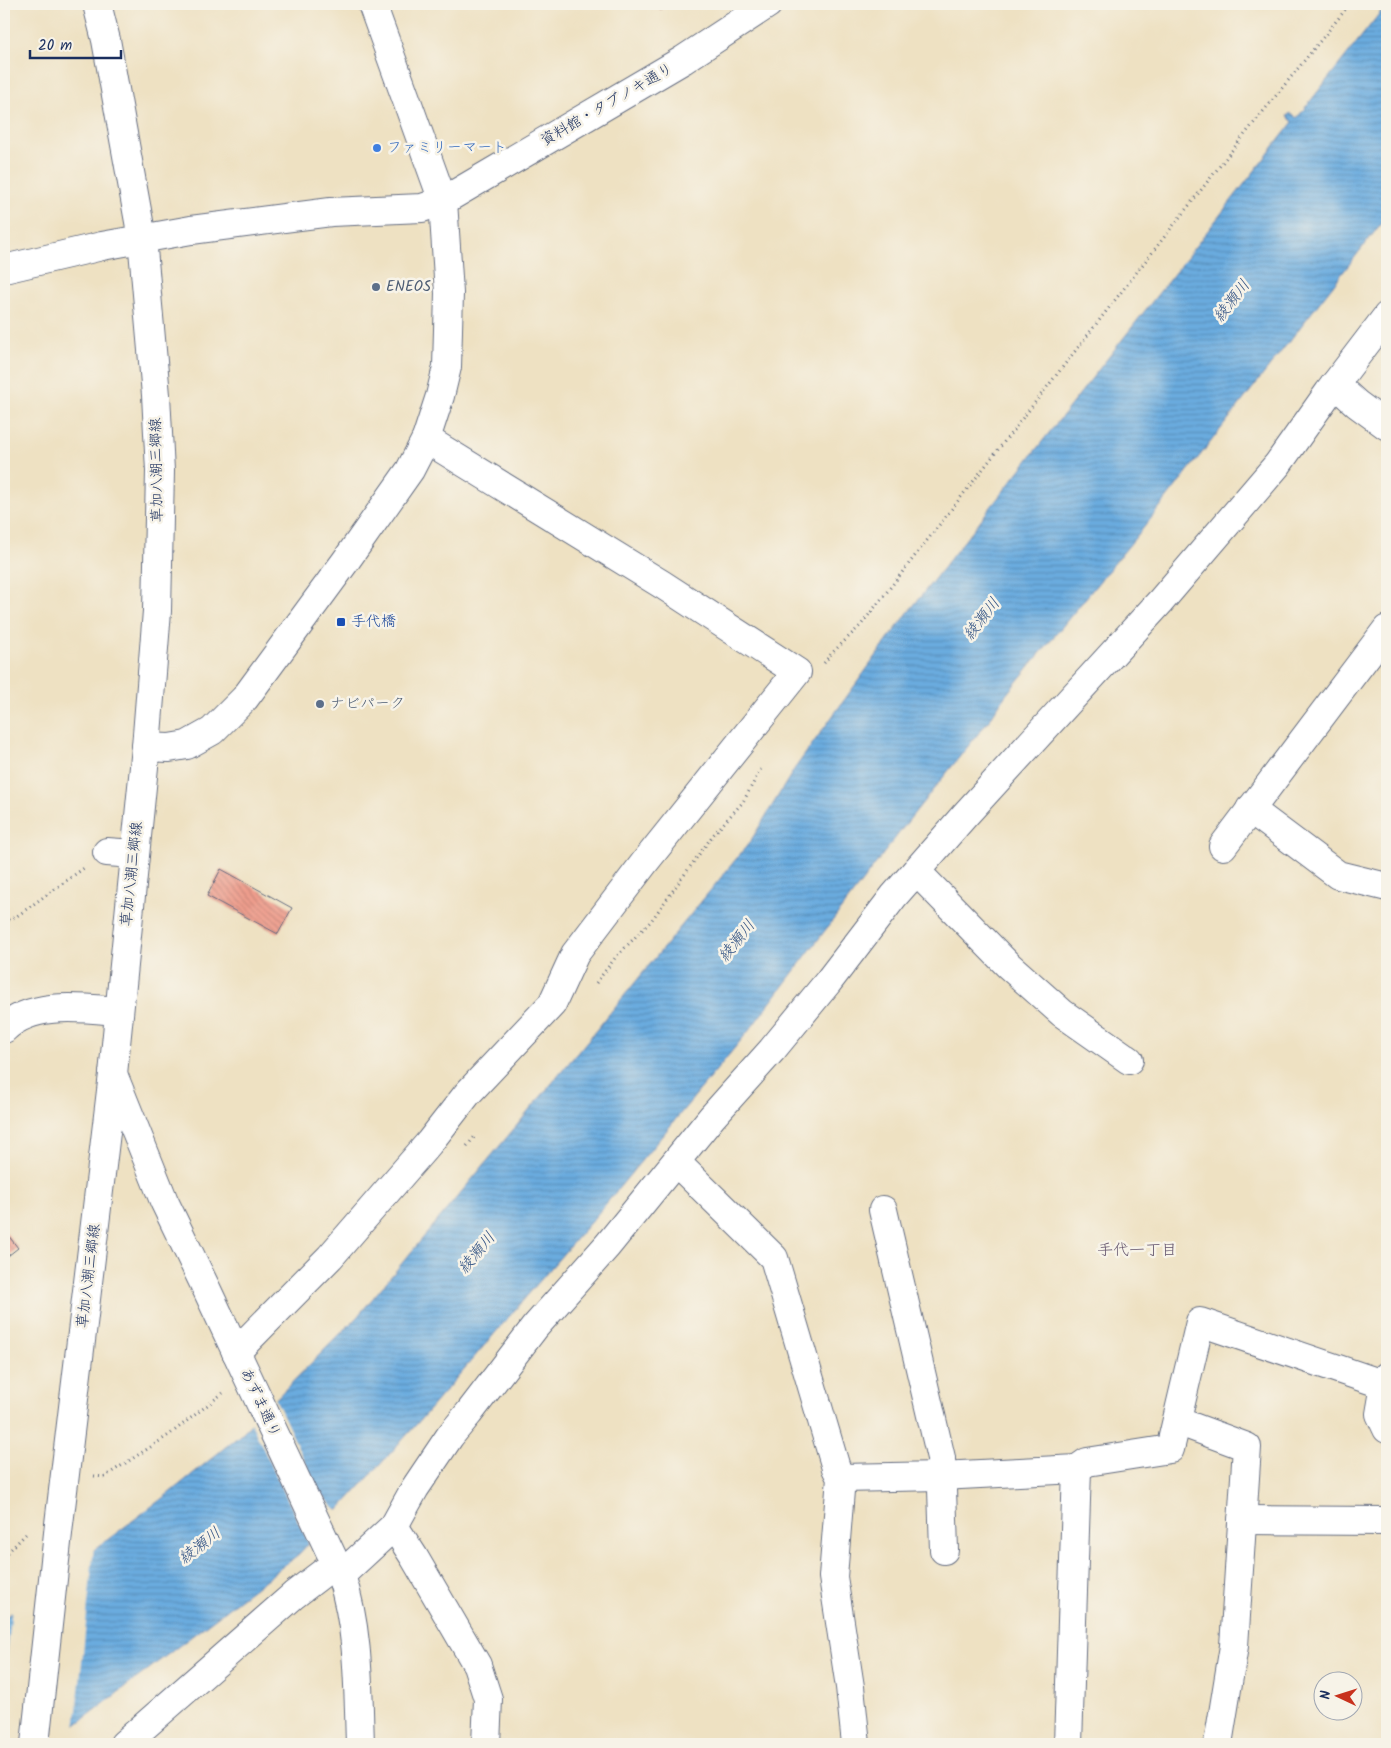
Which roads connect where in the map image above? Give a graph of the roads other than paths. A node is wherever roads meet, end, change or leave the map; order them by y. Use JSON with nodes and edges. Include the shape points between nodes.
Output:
{"nodes":[{"id":1,"x":97,"y":4,"type":"edge"},
{"id":2,"x":372,"y":4,"type":"edge"},
{"id":3,"x":768,"y":4,"type":"edge"},
{"id":4,"x":443,"y":201,"type":"junction"},
{"id":5,"x":142,"y":238,"type":"junction"},
{"id":6,"x":4,"y":269,"type":"edge"},
{"id":7,"x":1387,"y":316,"type":"edge"},
{"id":8,"x":1335,"y":384,"type":"junction"},
{"id":9,"x":1387,"y":426,"type":"edge"},
{"id":10,"x":426,"y":439,"type":"junction"},
{"id":11,"x":1387,"y":629,"type":"edge"},
{"id":12,"x":146,"y":747,"type":"junction"},
{"id":13,"x":1250,"y":808,"type":"junction"},
{"id":14,"x":1222,"y":846,"type":"dead end"},
{"id":15,"x":107,"y":852,"type":"road end"},
{"id":16,"x":134,"y":854,"type":"junction"},
{"id":17,"x":916,"y":871,"type":"junction"},
{"id":18,"x":1387,"y":887,"type":"edge"},
{"id":19,"x":118,"y":1011,"type":"junction"},
{"id":20,"x":4,"y":1030,"type":"edge"},
{"id":21,"x":1130,"y":1060,"type":"dead end"},
{"id":22,"x":113,"y":1074,"type":"junction"},
{"id":23,"x":676,"y":1162,"type":"junction"},
{"id":24,"x":883,"y":1210,"type":"dead end"},
{"id":25,"x":243,"y":1367,"type":"junction"},
{"id":26,"x":1386,"y":1380,"type":"edge"},
{"id":27,"x":1177,"y":1421,"type":"junction"},
{"id":28,"x":1387,"y":1428,"type":"edge"},
{"id":29,"x":1077,"y":1469,"type":"junction"},
{"id":30,"x":941,"y":1476,"type":"junction"},
{"id":31,"x":841,"y":1478,"type":"junction"},
{"id":32,"x":1242,"y":1520,"type":"junction"},
{"id":33,"x":1387,"y":1521,"type":"edge"},
{"id":34,"x":394,"y":1526,"type":"junction"},
{"id":35,"x":944,"y":1550,"type":"dead end"},
{"id":36,"x":338,"y":1569,"type":"junction"},
{"id":37,"x":35,"y":1744,"type":"edge"},
{"id":38,"x":124,"y":1744,"type":"edge"},
{"id":39,"x":360,"y":1744,"type":"edge"},
{"id":40,"x":486,"y":1744,"type":"edge"},
{"id":41,"x":856,"y":1744,"type":"edge"},
{"id":42,"x":1068,"y":1744,"type":"edge"},
{"id":43,"x":1218,"y":1744,"type":"edge"}],
"edges":[{"from":1,"to":5,"type":"street","name":"草加八潮三郷線"},
{"from":2,"to":4,"type":"street"},
{"from":3,"to":4,"type":"street","name":"資料館・タブノキ通り","via":[[683,60]]},
{"from":4,"to":5,"type":"street","name":"資料館・タブノキ通り","via":[[422,208],[331,212]]},
{"from":4,"to":10,"type":"street","via":[[449,293],[447,367]]},
{"from":5,"to":6,"type":"street","name":"資料館・タブノキ通り"},
{"from":5,"to":12,"type":"street","name":"草加八潮三郷線","via":[[160,471],[157,611]]},
{"from":7,"to":8,"type":"street"},
{"from":8,"to":9,"type":"street"},
{"from":8,"to":17,"type":"street","via":[[1278,464],[1160,602]]},
{"from":10,"to":12,"type":"street","via":[[410,470],[245,698],[212,731],[186,745]]},
{"from":10,"to":25,"type":"street","via":[[797,672],[574,954],[552,1004],[468,1093]]},
{"from":11,"to":13,"type":"street"},
{"from":12,"to":16,"type":"street","name":"草加八潮三郷線"},
{"from":13,"to":14,"type":"street"},
{"from":13,"to":18,"type":"street","via":[[1338,875]]},
{"from":15,"to":16,"type":"street"},
{"from":16,"to":19,"type":"street","name":"草加八潮三郷線"},
{"from":17,"to":21,"type":"street","via":[[1007,964],[1062,1013]]},
{"from":17,"to":23,"type":"street","via":[[828,982]]},
{"from":19,"to":20,"type":"street","via":[[82,1008],[33,1012],[13,1020]]},
{"from":19,"to":22,"type":"street","name":"草加八潮三郷線"},
{"from":22,"to":25,"type":"street","name":"あずま通り","via":[[164,1201]]},
{"from":22,"to":37,"type":"street","name":"草加八潮三郷線"},
{"from":23,"to":31,"type":"street","via":[[774,1258]]},
{"from":23,"to":34,"type":"street","via":[[535,1327],[450,1436]]},
{"from":24,"to":30,"type":"street","via":[[941,1458]]},
{"from":25,"to":36,"type":"street","name":"あずま通り"},
{"from":26,"to":27,"type":"street","via":[[1200,1322]]},
{"from":26,"to":28,"type":"street","via":[[1380,1414]]},
{"from":27,"to":29,"type":"street","via":[[1170,1449],[1087,1462]]},
{"from":27,"to":32,"type":"street","via":[[1247,1447]]},
{"from":29,"to":30,"type":"street"},
{"from":29,"to":42,"type":"street"},
{"from":30,"to":31,"type":"street"},
{"from":30,"to":35,"type":"street"},
{"from":31,"to":41,"type":"street","via":[[833,1577]]},
{"from":32,"to":33,"type":"street"},
{"from":32,"to":43,"type":"street","via":[[1234,1646]]},
{"from":34,"to":36,"type":"street"},
{"from":34,"to":40,"type":"street","via":[[477,1665],[488,1699]]},
{"from":36,"to":38,"type":"street","via":[[294,1595]]},
{"from":36,"to":39,"type":"street","name":"あずま通り","via":[[356,1639]]}]}
